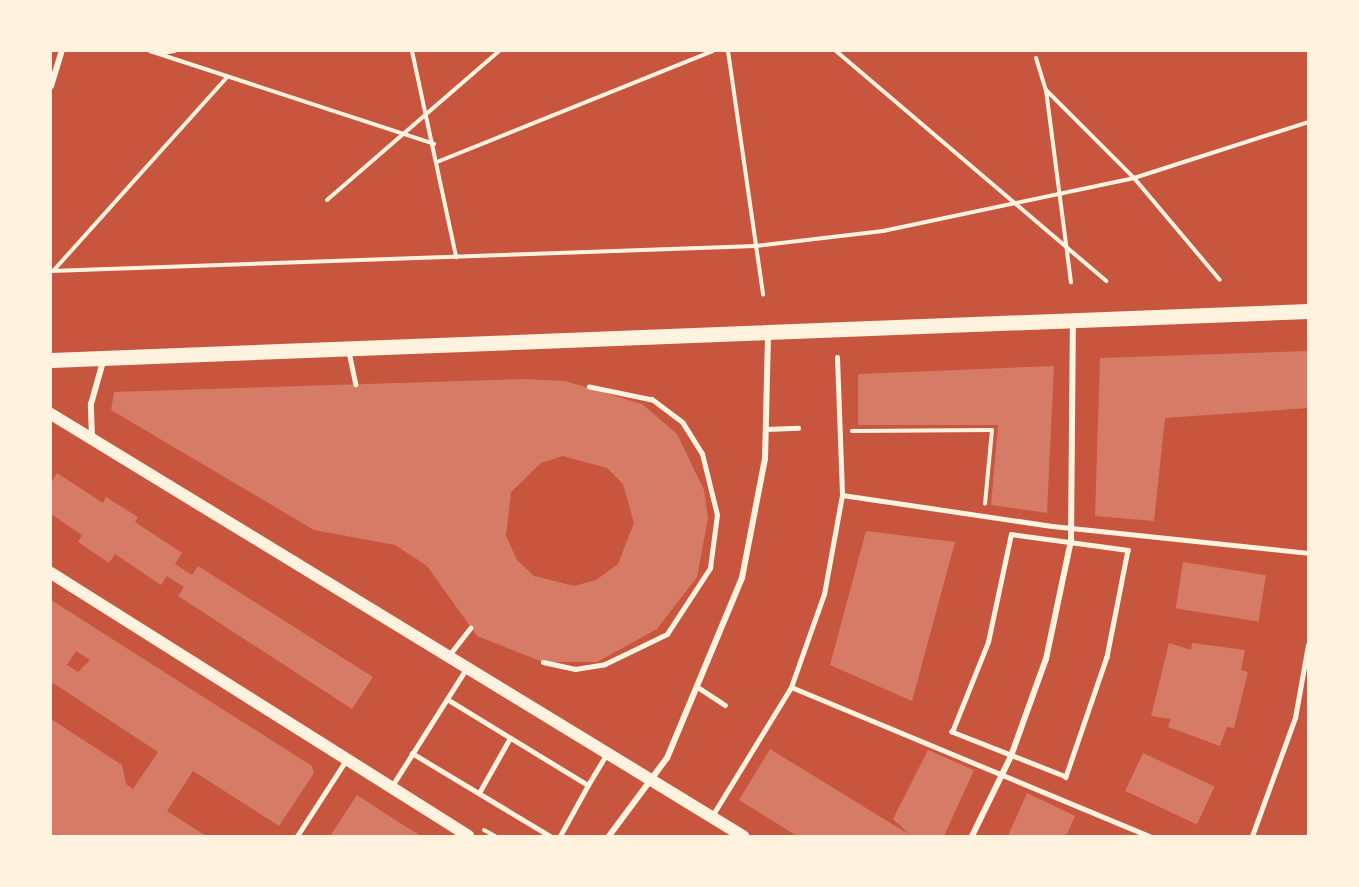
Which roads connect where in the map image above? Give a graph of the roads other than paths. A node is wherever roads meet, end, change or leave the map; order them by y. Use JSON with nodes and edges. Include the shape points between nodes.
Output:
{"nodes":[{"id":1,"x":62,"y":51,"type":"edge"},
{"id":2,"x":51,"y":86,"type":"edge"},
{"id":3,"x":1308,"y":311,"type":"edge"},
{"id":4,"x":1073,"y":320,"type":"junction"},
{"id":5,"x":768,"y":334,"type":"junction"},
{"id":6,"x":348,"y":349,"type":"junction"},
{"id":7,"x":837,"y":357,"type":"dead end"},
{"id":8,"x":105,"y":358,"type":"junction"},
{"id":9,"x":51,"y":360,"type":"edge"},
{"id":10,"x":356,"y":384,"type":"dead end"},
{"id":11,"x":589,"y":387,"type":"dead end"},
{"id":12,"x":51,"y":414,"type":"edge"},
{"id":13,"x":798,"y":428,"type":"dead end"},
{"id":14,"x":766,"y":429,"type":"junction"},
{"id":15,"x":92,"y":439,"type":"junction"},
{"id":16,"x":842,"y":495,"type":"junction"},
{"id":17,"x":1072,"y":528,"type":"junction"},
{"id":18,"x":1071,"y":540,"type":"junction"},
{"id":19,"x":1308,"y":553,"type":"edge"},
{"id":20,"x":51,"y":573,"type":"edge"},
{"id":21,"x":470,"y":628,"type":"dead end"},
{"id":22,"x":1308,"y":645,"type":"edge"},
{"id":23,"x":448,"y":657,"type":"junction"},
{"id":24,"x":543,"y":662,"type":"dead end"},
{"id":25,"x":467,"y":666,"type":"junction"},
{"id":26,"x":791,"y":687,"type":"junction"},
{"id":27,"x":699,"y":688,"type":"junction"},
{"id":28,"x":447,"y":699,"type":"junction"},
{"id":29,"x":725,"y":705,"type":"dead end"},
{"id":30,"x":510,"y":738,"type":"junction"},
{"id":31,"x":412,"y":753,"type":"junction"},
{"id":32,"x":607,"y":753,"type":"junction"},
{"id":33,"x":1011,"y":756,"type":"junction"},
{"id":34,"x":345,"y":760,"type":"junction"},
{"id":35,"x":1003,"y":771,"type":"junction"},
{"id":36,"x":653,"y":781,"type":"junction"},
{"id":37,"x":588,"y":785,"type":"junction"},
{"id":38,"x":390,"y":790,"type":"junction"},
{"id":39,"x":479,"y":793,"type":"junction"},
{"id":40,"x":712,"y":816,"type":"junction"},
{"id":41,"x":297,"y":836,"type":"edge"},
{"id":42,"x":468,"y":836,"type":"edge"},
{"id":43,"x":550,"y":836,"type":"edge"},
{"id":44,"x":560,"y":836,"type":"edge"},
{"id":45,"x":609,"y":836,"type":"edge"},
{"id":46,"x":743,"y":836,"type":"edge"},
{"id":47,"x":972,"y":836,"type":"edge"},
{"id":48,"x":1149,"y":836,"type":"edge"},
{"id":49,"x":1252,"y":836,"type":"edge"}],
"edges":[{"from":1,"to":2,"type":"street"},
{"from":3,"to":4,"type":"main road"},
{"from":4,"to":5,"type":"main road"},
{"from":4,"to":17,"type":"street"},
{"from":5,"to":6,"type":"main road"},
{"from":5,"to":14,"type":"street"},
{"from":6,"to":8,"type":"main road"},
{"from":6,"to":10,"type":"lane"},
{"from":7,"to":16,"type":"street"},
{"from":8,"to":9,"type":"main road"},
{"from":8,"to":15,"type":"street","via":[[91,404]]},
{"from":11,"to":24,"type":"lane","via":[[652,400],[683,423],[702,454],[717,515],[710,568],[667,634],[605,664],[575,669]]},
{"from":12,"to":15,"type":"main road"},
{"from":13,"to":14,"type":"lane"},
{"from":14,"to":27,"type":"street","via":[[742,578]]},
{"from":15,"to":23,"type":"main road"},
{"from":16,"to":17,"type":"street","via":[[984,512]]},
{"from":16,"to":26,"type":"street","via":[[824,594]]},
{"from":17,"to":18,"type":"street"},
{"from":17,"to":19,"type":"street"},
{"from":18,"to":33,"type":"street","via":[[1046,659]]},
{"from":18,"to":33,"type":"lane","via":[[1011,534],[988,642],[952,732]]},
{"from":18,"to":33,"type":"lane","via":[[1128,550],[1107,657],[1066,777]]},
{"from":20,"to":34,"type":"main road"},
{"from":21,"to":23,"type":"lane"},
{"from":22,"to":49,"type":"lane","via":[[1295,718]]},
{"from":23,"to":25,"type":"main road"},
{"from":25,"to":28,"type":"lane"},
{"from":25,"to":32,"type":"main road"},
{"from":26,"to":35,"type":"street"},
{"from":26,"to":40,"type":"street"},
{"from":27,"to":29,"type":"lane"},
{"from":27,"to":36,"type":"street"},
{"from":28,"to":30,"type":"lane"},
{"from":28,"to":31,"type":"lane"},
{"from":30,"to":37,"type":"lane"},
{"from":30,"to":39,"type":"lane"},
{"from":31,"to":38,"type":"lane"},
{"from":31,"to":39,"type":"lane"},
{"from":32,"to":36,"type":"main road"},
{"from":32,"to":37,"type":"lane"},
{"from":33,"to":35,"type":"street"},
{"from":34,"to":38,"type":"main road"},
{"from":34,"to":41,"type":"street"},
{"from":35,"to":47,"type":"street"},
{"from":35,"to":48,"type":"street"},
{"from":36,"to":40,"type":"main road"},
{"from":36,"to":45,"type":"street"},
{"from":37,"to":44,"type":"lane"},
{"from":38,"to":42,"type":"main road"},
{"from":39,"to":43,"type":"lane"},
{"from":40,"to":46,"type":"main road"}]}
